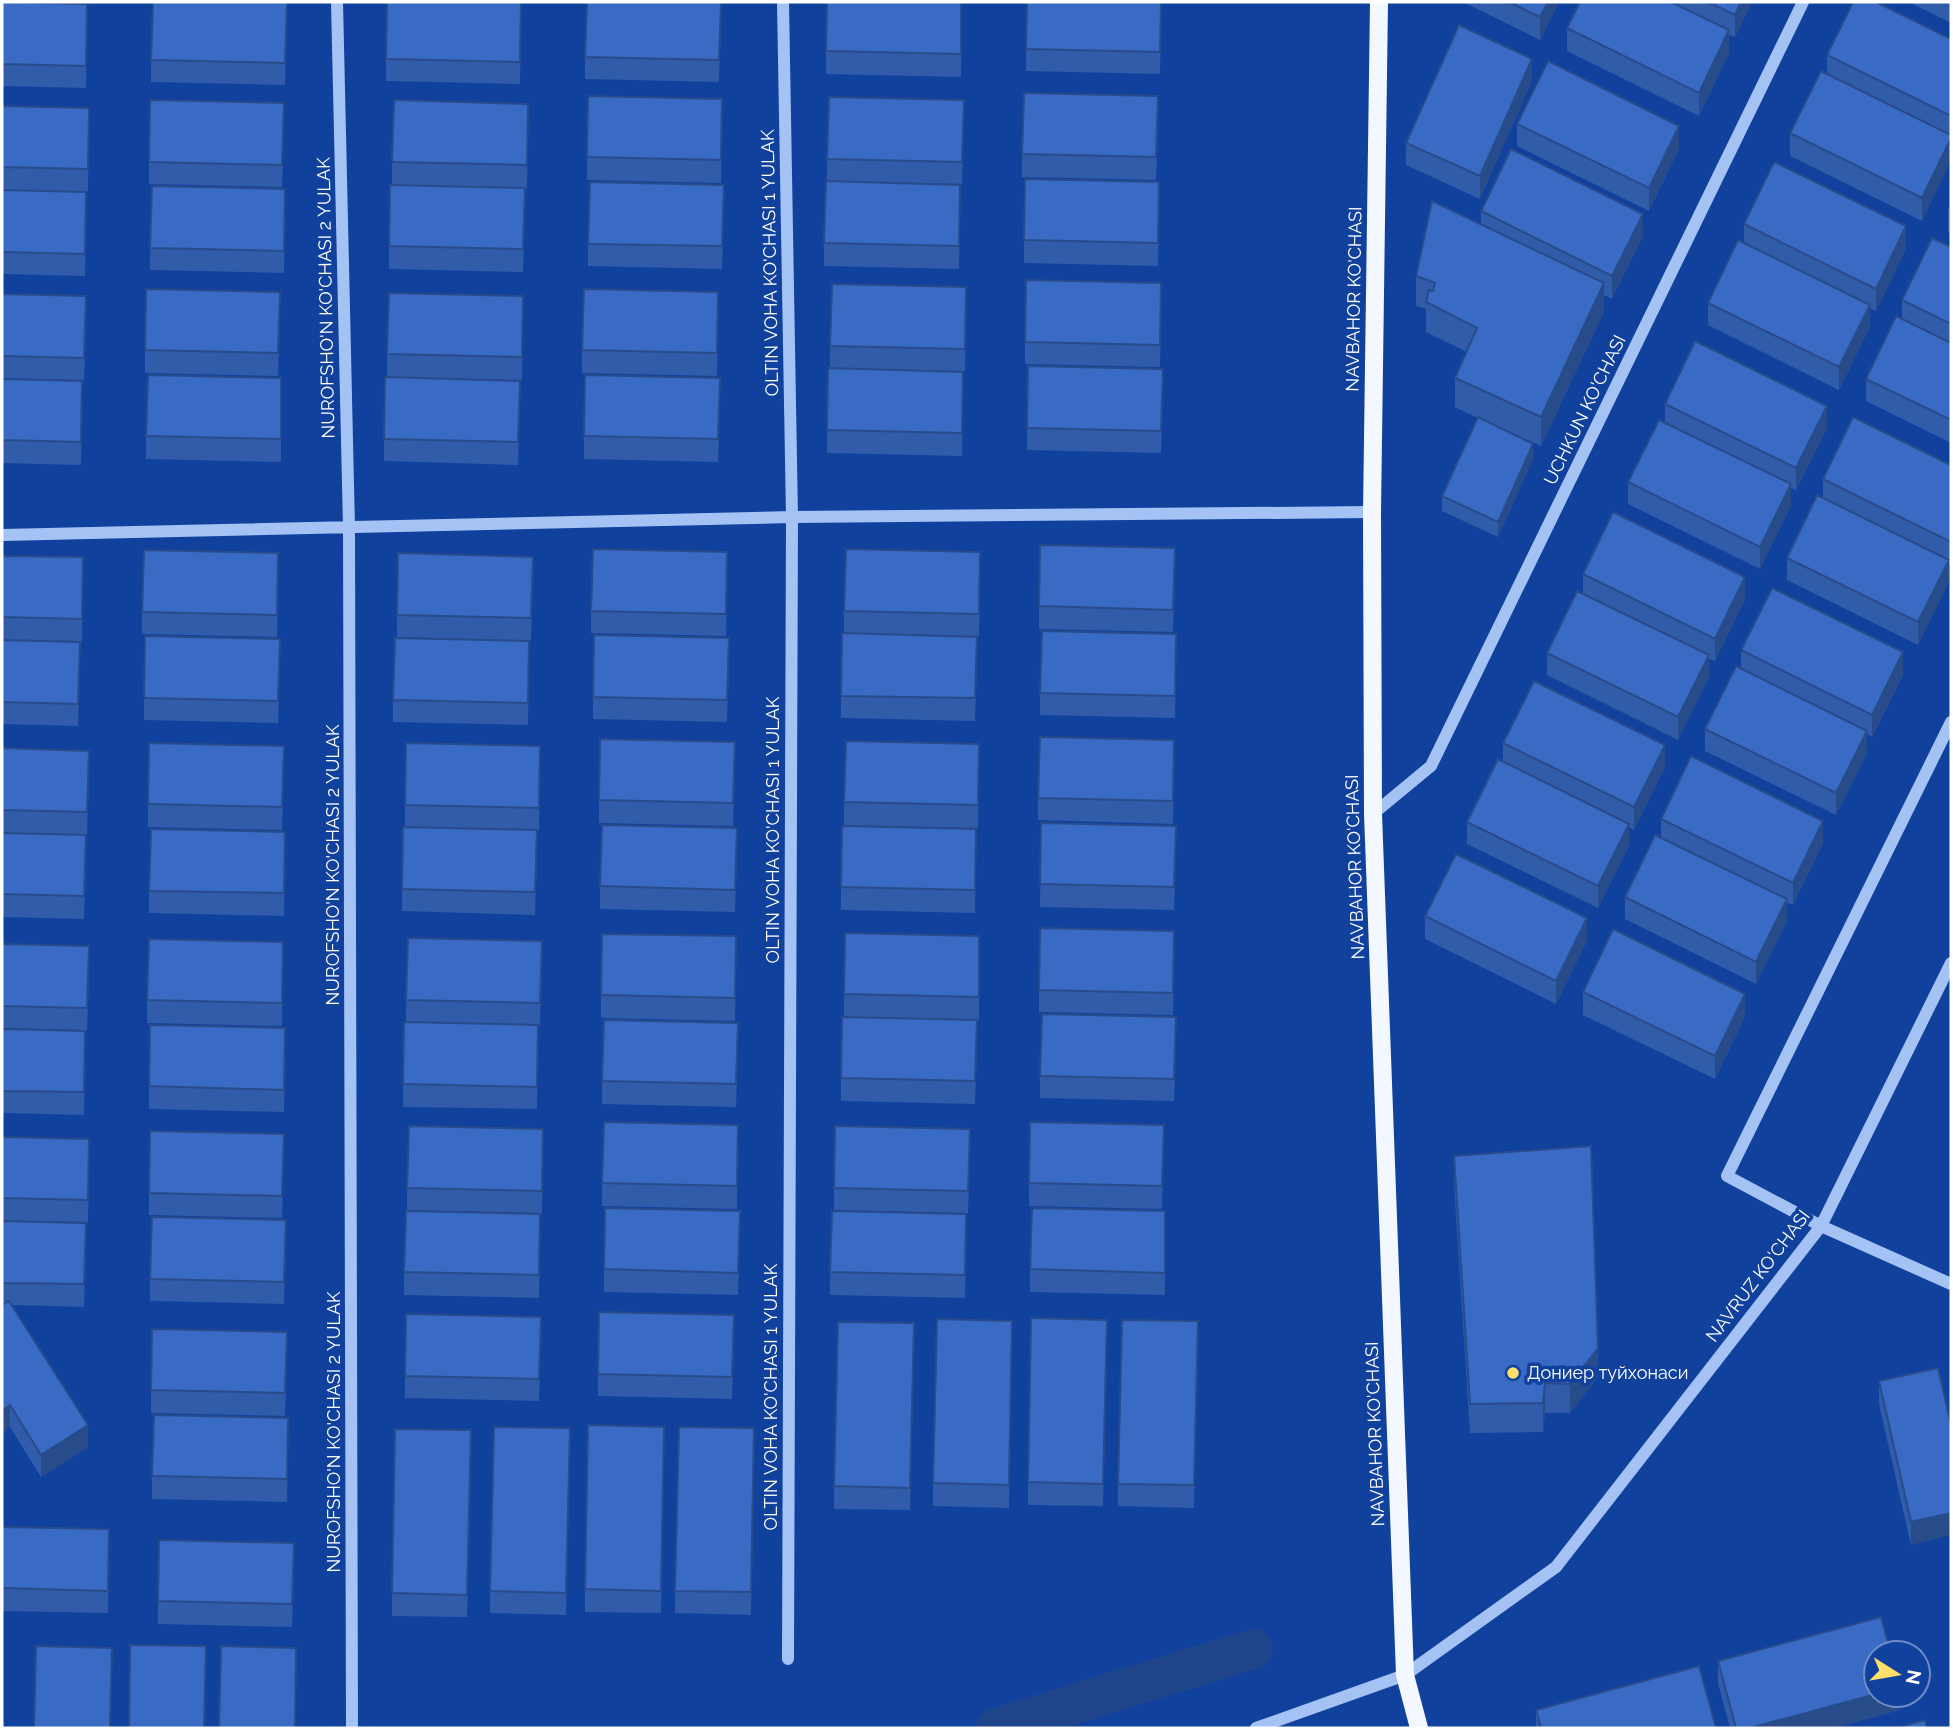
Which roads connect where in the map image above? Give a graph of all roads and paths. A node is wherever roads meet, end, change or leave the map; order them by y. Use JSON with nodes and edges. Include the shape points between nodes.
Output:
{"nodes":[{"id":1,"x":337,"y":2,"type":"edge"},
{"id":2,"x":783,"y":2,"type":"edge"},
{"id":3,"x":1379,"y":2,"type":"edge"},
{"id":4,"x":1803,"y":2,"type":"edge"},
{"id":5,"x":1372,"y":512,"type":"junction"},
{"id":6,"x":792,"y":517,"type":"junction"},
{"id":7,"x":349,"y":528,"type":"junction"},
{"id":8,"x":2,"y":535,"type":"edge"},
{"id":9,"x":1951,"y":722,"type":"edge"},
{"id":10,"x":1373,"y":814,"type":"junction"},
{"id":11,"x":1951,"y":963,"type":"edge"},
{"id":12,"x":1821,"y":1226,"type":"junction"},
{"id":13,"x":1951,"y":1284,"type":"edge"},
{"id":14,"x":788,"y":1658,"type":"dead end"},
{"id":15,"x":1405,"y":1675,"type":"junction"},
{"id":16,"x":352,"y":1728,"type":"edge"},
{"id":17,"x":1256,"y":1728,"type":"edge"},
{"id":18,"x":1419,"y":1728,"type":"edge"}],
"edges":[{"from":1,"to":7,"type":"street","name":"NUROFSHO'N KO'CHASI 2 YULAK"},
{"from":2,"to":6,"type":"street","name":"OLTIN VOHA KO'CHASI 1 YULAK"},
{"from":3,"to":5,"type":"main road","name":"NAVBAHOR KO'CHASI"},
{"from":4,"to":10,"type":"street","name":"UCHKUN KO'CHASI","via":[[1431,766]]},
{"from":5,"to":6,"type":"street"},
{"from":5,"to":10,"type":"main road","name":"NAVBAHOR KO'CHASI"},
{"from":6,"to":7,"type":"street"},
{"from":6,"to":14,"type":"street","name":"OLTIN VOHA KO'CHASI 1 YULAK"},
{"from":7,"to":8,"type":"street"},
{"from":7,"to":16,"type":"street","name":"NUROFSHO'N KO'CHASI 2 YULAK"},
{"from":9,"to":12,"type":"street","via":[[1727,1176]]},
{"from":10,"to":15,"type":"main road","name":"NAVBAHOR KO'CHASI"},
{"from":11,"to":12,"type":"street","name":"NAVRUZ KO'CHASI"},
{"from":12,"to":13,"type":"street"},
{"from":12,"to":15,"type":"street","name":"NAVRUZ KO'CHASI","via":[[1556,1567]]},
{"from":15,"to":17,"type":"street","name":"NAVRUZ KO'CHASI"},
{"from":15,"to":18,"type":"main road","name":"NAVBAHOR KO'CHASI"}]}
